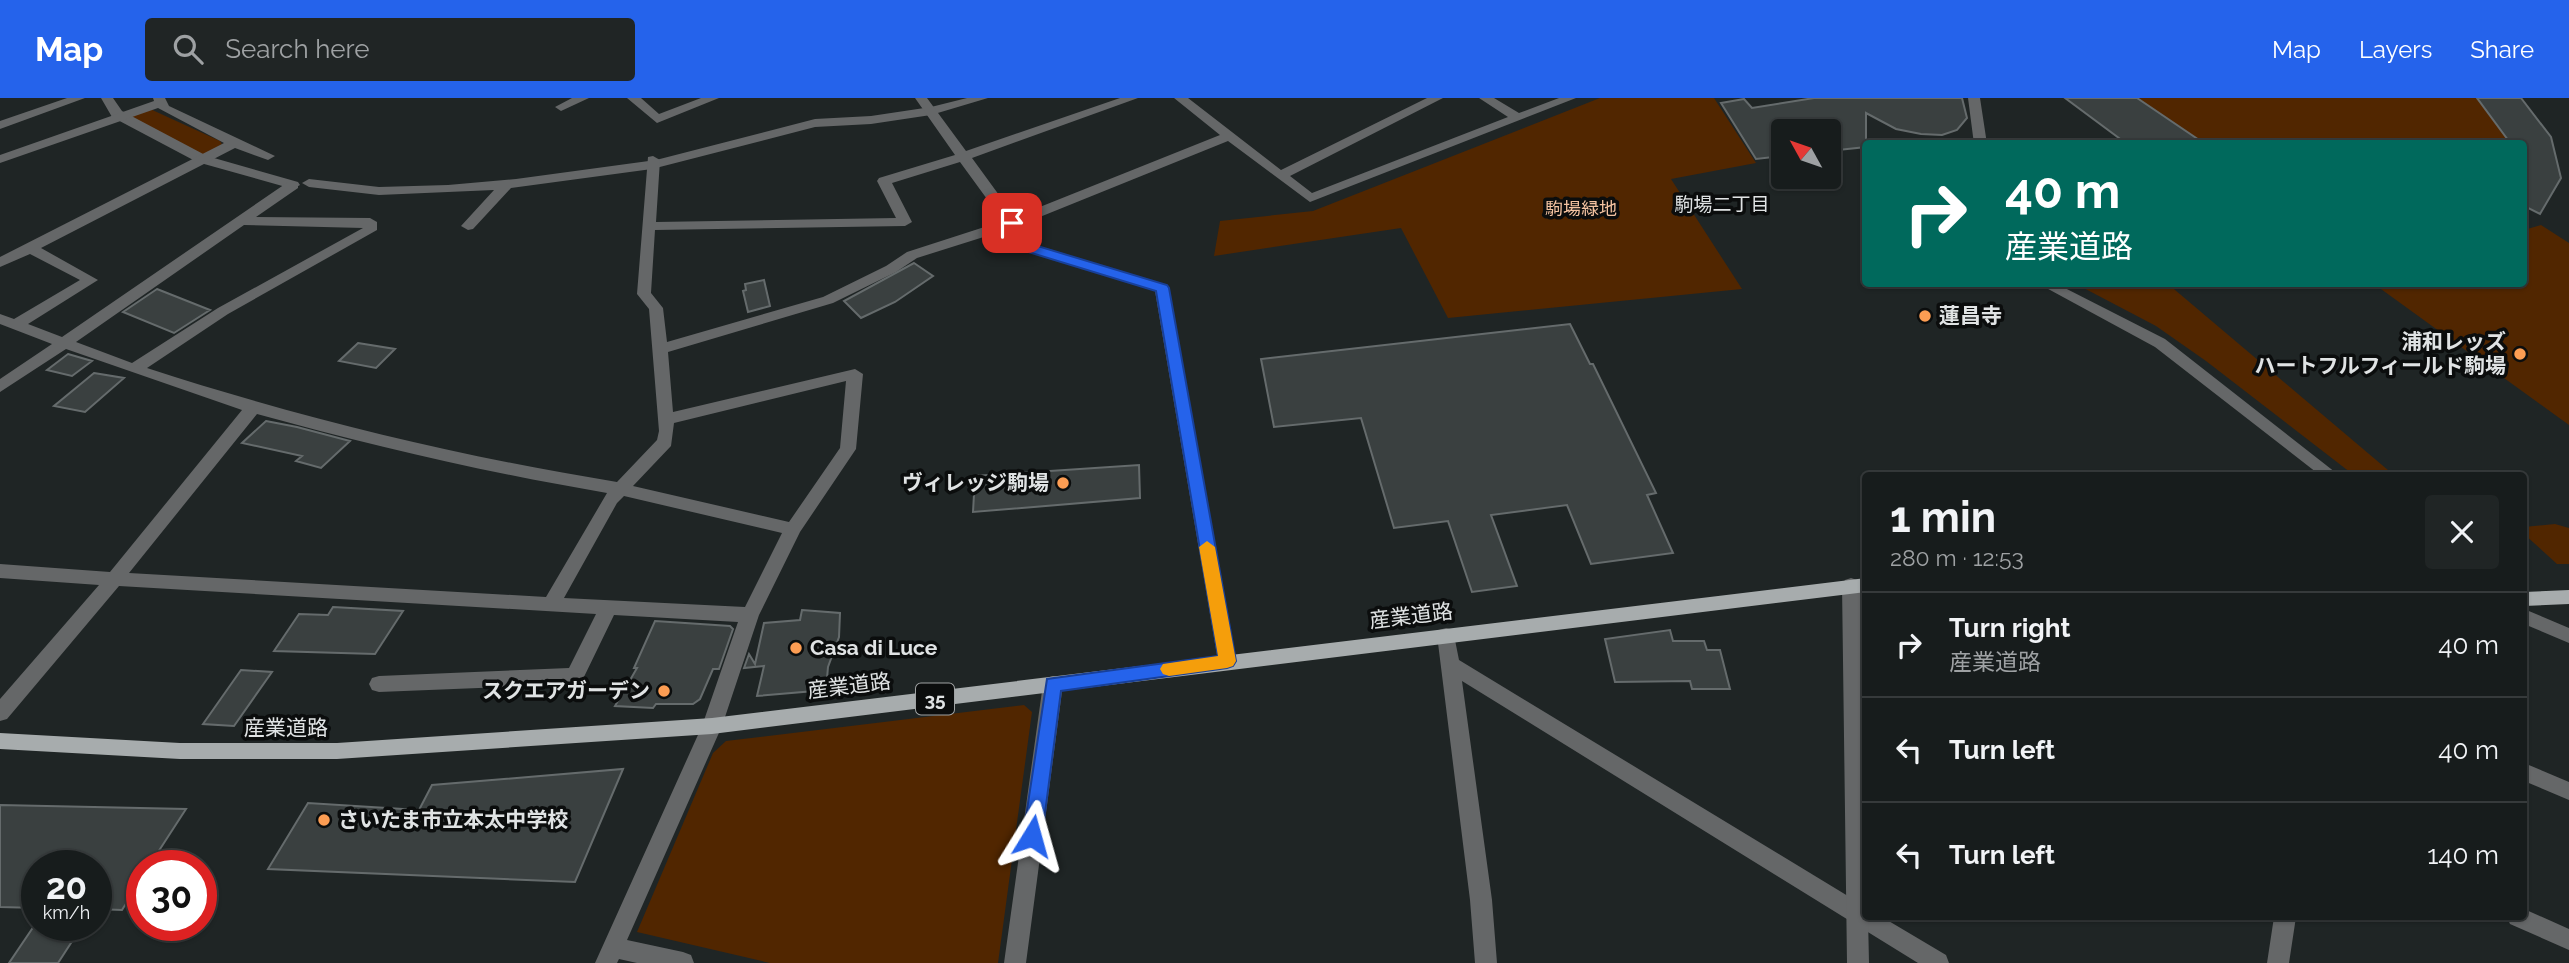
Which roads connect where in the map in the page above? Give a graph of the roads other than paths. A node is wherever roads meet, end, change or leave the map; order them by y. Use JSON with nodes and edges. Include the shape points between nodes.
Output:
{"nodes":[{"id":1,"x":79,"y":98,"type":"edge"},
{"id":2,"x":107,"y":98,"type":"edge"},
{"id":3,"x":583,"y":98,"type":"edge"},
{"id":4,"x":633,"y":98,"type":"edge"},
{"id":5,"x":713,"y":98,"type":"edge"},
{"id":6,"x":982,"y":98,"type":"edge"},
{"id":7,"x":1132,"y":98,"type":"edge"},
{"id":8,"x":1180,"y":98,"type":"edge"},
{"id":9,"x":1437,"y":98,"type":"edge"},
{"id":10,"x":1485,"y":98,"type":"edge"},
{"id":11,"x":1570,"y":98,"type":"edge"},
{"id":12,"x":1974,"y":98,"type":"edge"},
{"id":13,"x":160,"y":101,"type":"edge"},
{"id":14,"x":926,"y":104,"type":"edge"},
{"id":15,"x":561,"y":107,"type":"dead end"},
{"id":16,"x":120,"y":116,"type":"junction"},
{"id":17,"x":1517,"y":117,"type":"junction"},
{"id":18,"x":0,"y":125,"type":"edge"},
{"id":19,"x":1229,"y":136,"type":"junction"},
{"id":20,"x":1980,"y":140,"type":"edge"},
{"id":21,"x":234,"y":143,"type":"junction"},
{"id":22,"x":268,"y":156,"type":"dead end"},
{"id":23,"x":965,"y":157,"type":"junction"},
{"id":24,"x":0,"y":159,"type":"edge"},
{"id":25,"x":202,"y":159,"type":"junction"},
{"id":26,"x":653,"y":163,"type":"junction"},
{"id":27,"x":1281,"y":175,"type":"junction"},
{"id":28,"x":309,"y":183,"type":"dead end"},
{"id":29,"x":506,"y":185,"type":"junction"},
{"id":30,"x":239,"y":221,"type":"junction"},
{"id":31,"x":1012,"y":223,"type":"junction"},
{"id":32,"x":468,"y":226,"type":"dead end"},
{"id":33,"x":649,"y":226,"type":"junction"},
{"id":34,"x":30,"y":248,"type":"junction"},
{"id":35,"x":0,"y":263,"type":"edge"},
{"id":36,"x":2052,"y":287,"type":"edge"},
{"id":37,"x":7,"y":322,"type":"edge"},
{"id":38,"x":63,"y":342,"type":"junction"},
{"id":39,"x":659,"y":349,"type":"junction"},
{"id":40,"x":134,"y":369,"type":"junction"},
{"id":41,"x":0,"y":387,"type":"edge"},
{"id":42,"x":253,"y":408,"type":"junction"},
{"id":43,"x":667,"y":419,"type":"junction"},
{"id":44,"x":2327,"y":472,"type":"edge"},
{"id":45,"x":620,"y":489,"type":"junction"},
{"id":46,"x":793,"y":529,"type":"junction"},
{"id":47,"x":0,"y":570,"type":"edge"},
{"id":48,"x":115,"y":578,"type":"junction"},
{"id":49,"x":1858,"y":585,"type":"edge"},
{"id":50,"x":2569,"y":597,"type":"edge"},
{"id":51,"x":2527,"y":599,"type":"edge"},
{"id":52,"x":551,"y":605,"type":"junction"},
{"id":53,"x":608,"y":608,"type":"junction"},
{"id":54,"x":750,"y":615,"type":"junction"},
{"id":55,"x":2527,"y":617,"type":"edge"},
{"id":56,"x":1446,"y":635,"type":"junction"},
{"id":57,"x":2569,"y":636,"type":"edge"},
{"id":58,"x":1227,"y":661,"type":"junction"},
{"id":59,"x":1450,"y":664,"type":"junction"},
{"id":60,"x":379,"y":684,"type":"dead end"},
{"id":61,"x":1053,"y":684,"type":"junction"},
{"id":62,"x":0,"y":713,"type":"edge"},
{"id":63,"x":712,"y":726,"type":"junction"},
{"id":64,"x":0,"y":741,"type":"edge"},
{"id":65,"x":2527,"y":773,"type":"edge"},
{"id":66,"x":2569,"y":790,"type":"edge"},
{"id":67,"x":1857,"y":913,"type":"junction"},
{"id":68,"x":1862,"y":916,"type":"edge"},
{"id":69,"x":1868,"y":920,"type":"edge"},
{"id":70,"x":2285,"y":920,"type":"edge"},
{"id":71,"x":2525,"y":920,"type":"edge"},
{"id":72,"x":2569,"y":940,"type":"edge"},
{"id":73,"x":609,"y":955,"type":"edge"},
{"id":74,"x":683,"y":963,"type":"edge"},
{"id":75,"x":1015,"y":963,"type":"edge"},
{"id":76,"x":1486,"y":963,"type":"edge"},
{"id":77,"x":1858,"y":963,"type":"edge"},
{"id":78,"x":1938,"y":963,"type":"edge"},
{"id":79,"x":2278,"y":963,"type":"edge"}],
"edges":[{"from":1,"to":18,"type":"street"},
{"from":2,"to":16,"type":"street"},
{"from":3,"to":15,"type":"street"},
{"from":4,"to":5,"type":"street","via":[[657,119]]},
{"from":6,"to":14,"type":"street"},
{"from":7,"to":23,"type":"street"},
{"from":8,"to":19,"type":"street"},
{"from":9,"to":27,"type":"street"},
{"from":10,"to":17,"type":"street"},
{"from":11,"to":17,"type":"street"},
{"from":12,"to":20,"type":"street"},
{"from":13,"to":16,"type":"street"},
{"from":13,"to":21,"type":"street","via":[[164,108]]},
{"from":14,"to":23,"type":"street"},
{"from":14,"to":26,"type":"street","via":[[871,120],[816,123]]},
{"from":16,"to":24,"type":"street"},
{"from":16,"to":25,"type":"street"},
{"from":17,"to":27,"type":"street","via":[[1310,198]]},
{"from":19,"to":27,"type":"street"},
{"from":19,"to":31,"type":"street"},
{"from":21,"to":22,"type":"street"},
{"from":21,"to":25,"type":"street"},
{"from":23,"to":31,"type":"street"},
{"from":23,"to":33,"type":"street","via":[[884,181],[905,222]]},
{"from":25,"to":30,"type":"street","via":[[293,185]]},
{"from":25,"to":34,"type":"street"},
{"from":26,"to":29,"type":"street"},
{"from":26,"to":33,"type":"street"},
{"from":28,"to":29,"type":"street","via":[[376,191]]},
{"from":29,"to":32,"type":"street"},
{"from":30,"to":38,"type":"street"},
{"from":30,"to":40,"type":"street","via":[[370,222],[370,230],[223,311]]},
{"from":31,"to":39,"type":"street","via":[[912,255],[828,300]]},
{"from":31,"to":58,"type":"street","via":[[1030,248],[1162,288]]},
{"from":33,"to":39,"type":"street","via":[[644,294],[656,308]]},
{"from":34,"to":35,"type":"street"},
{"from":34,"to":37,"type":"street","via":[[91,279]]},
{"from":36,"to":44,"type":"street","via":[[2160,343]]},
{"from":37,"to":38,"type":"street"},
{"from":38,"to":40,"type":"street"},
{"from":38,"to":41,"type":"street"},
{"from":39,"to":43,"type":"street"},
{"from":40,"to":42,"type":"street"},
{"from":42,"to":45,"type":"street","via":[[384,443]]},
{"from":42,"to":48,"type":"street"},
{"from":43,"to":45,"type":"street","via":[[665,442]]},
{"from":43,"to":46,"type":"street","via":[[855,373],[848,449]]},
{"from":45,"to":46,"type":"street"},
{"from":45,"to":52,"type":"street"},
{"from":46,"to":54,"type":"street"},
{"from":47,"to":48,"type":"street"},
{"from":48,"to":52,"type":"street"},
{"from":48,"to":62,"type":"street"},
{"from":49,"to":56,"type":"main road","name":"産業道路","number":"35"},
{"from":49,"to":67,"type":"street"},
{"from":50,"to":51,"type":"main road"},
{"from":52,"to":53,"type":"street"},
{"from":53,"to":54,"type":"street"},
{"from":53,"to":60,"type":"street","via":[[575,676]]},
{"from":54,"to":63,"type":"street"},
{"from":55,"to":57,"type":"street"},
{"from":56,"to":58,"type":"main road","name":"産業道路","number":"35"},
{"from":56,"to":59,"type":"street"},
{"from":58,"to":61,"type":"main road","name":"産業道路","number":"35"},
{"from":59,"to":67,"type":"street"},
{"from":59,"to":76,"type":"street","via":[[1482,900]]},
{"from":61,"to":63,"type":"main road","name":"産業道路","number":"35"},
{"from":61,"to":75,"type":"street"},
{"from":63,"to":64,"type":"main road","name":"産業道路","number":"35","via":[[337,751],[180,751]]},
{"from":63,"to":73,"type":"street"},
{"from":65,"to":66,"type":"street"},
{"from":67,"to":68,"type":"street"},
{"from":67,"to":77,"type":"street"},
{"from":69,"to":78,"type":"street"},
{"from":70,"to":79,"type":"street"},
{"from":71,"to":72,"type":"street"},
{"from":73,"to":74,"type":"street"}]}
